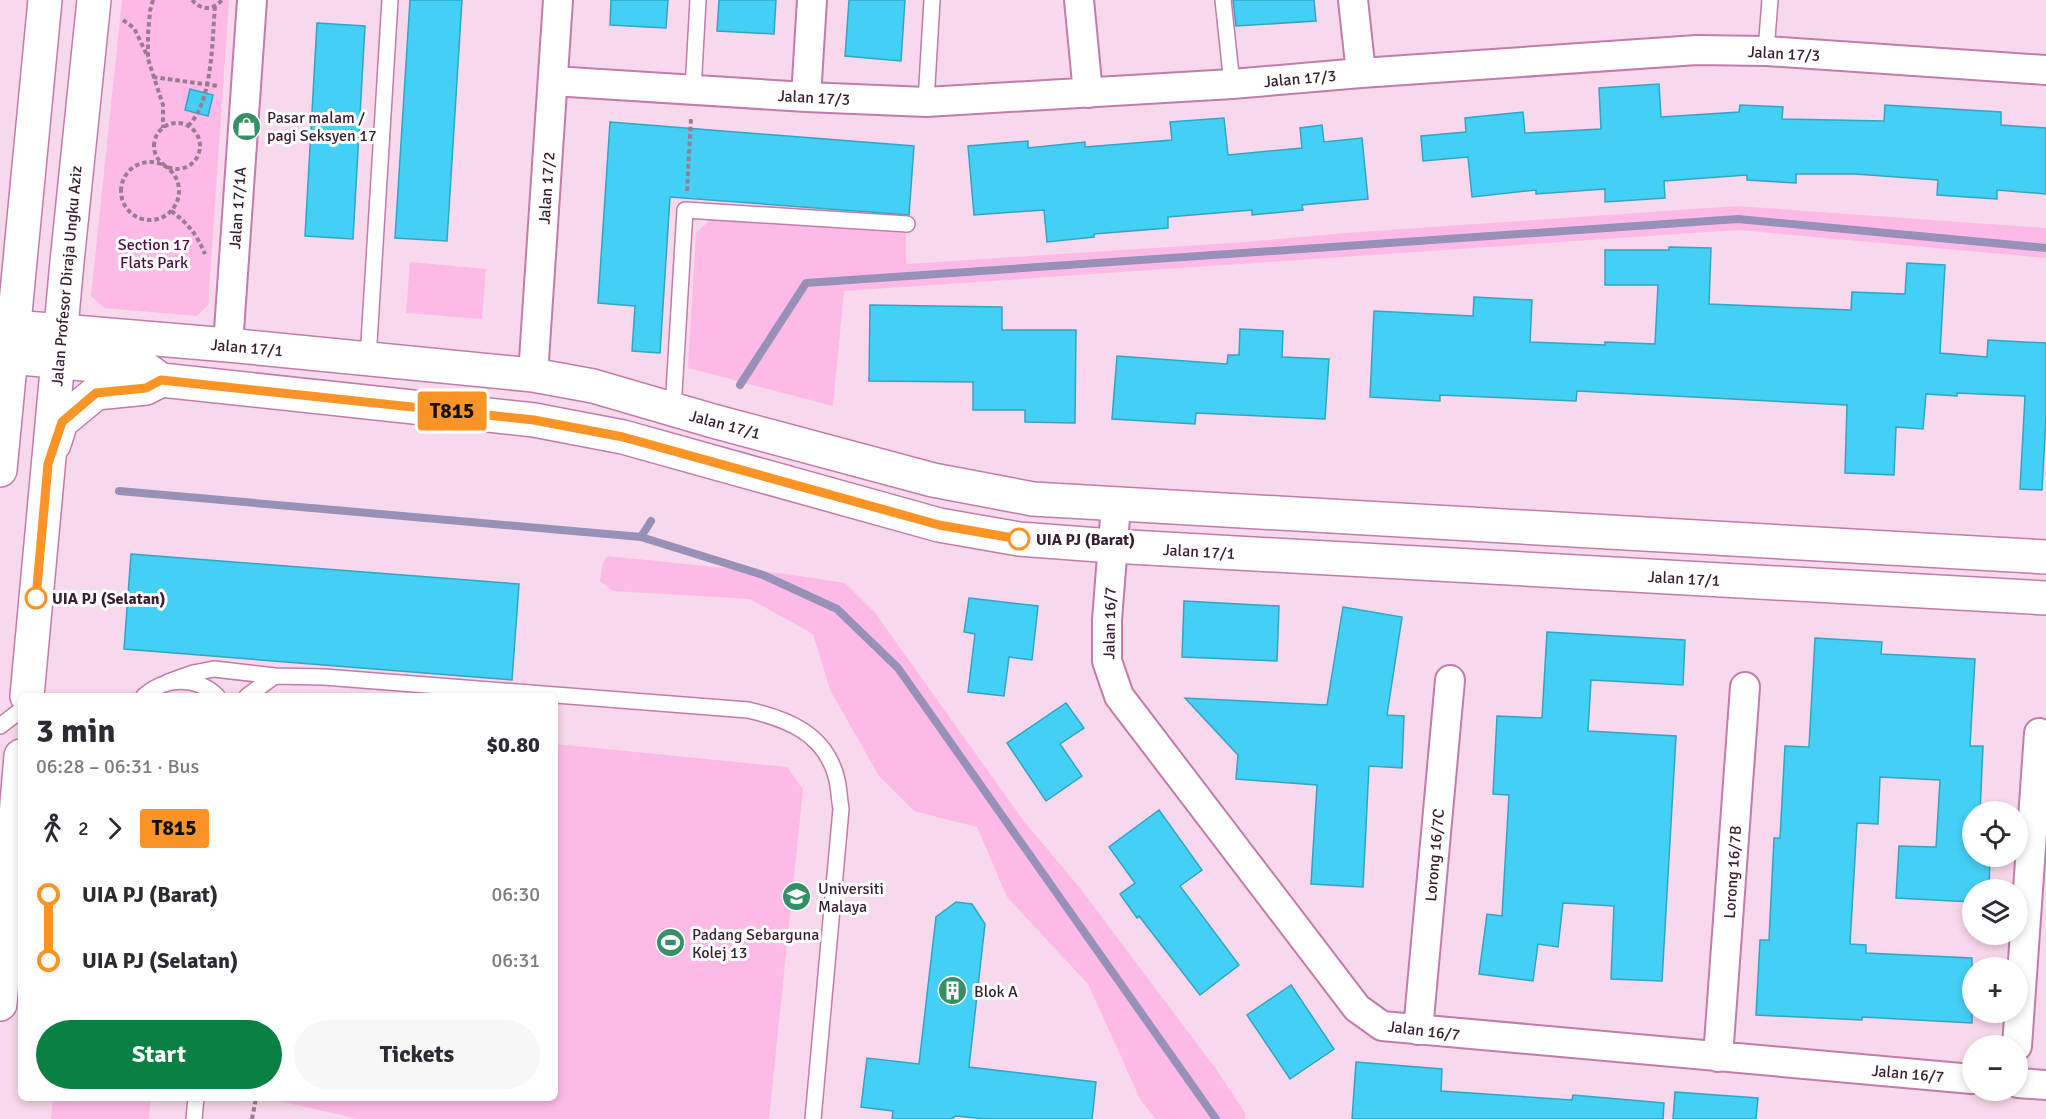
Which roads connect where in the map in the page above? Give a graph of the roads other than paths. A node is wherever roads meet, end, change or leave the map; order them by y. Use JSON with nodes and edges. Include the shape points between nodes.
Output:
{"nodes":[{"id":1,"x":45,"y":0,"type":"edge"},
{"id":2,"x":252,"y":0,"type":"edge"},
{"id":3,"x":390,"y":0,"type":"edge"},
{"id":4,"x":558,"y":0,"type":"edge"},
{"id":5,"x":698,"y":0,"type":"edge"},
{"id":6,"x":812,"y":0,"type":"edge"},
{"id":7,"x":932,"y":0,"type":"edge"},
{"id":8,"x":1079,"y":0,"type":"edge"},
{"id":9,"x":1223,"y":0,"type":"edge"},
{"id":10,"x":1353,"y":0,"type":"edge"},
{"id":11,"x":1770,"y":0,"type":"edge"},
{"id":12,"x":106,"y":9,"type":"edge"},
{"id":13,"x":1766,"y":51,"type":"junction"},
{"id":14,"x":2046,"y":70,"type":"edge"},
{"id":15,"x":1361,"y":72,"type":"junction"},
{"id":16,"x":553,"y":81,"type":"junction"},
{"id":17,"x":1232,"y":84,"type":"junction"},
{"id":18,"x":693,"y":90,"type":"junction"},
{"id":19,"x":1088,"y":93,"type":"junction"},
{"id":20,"x":806,"y":97,"type":"junction"},
{"id":21,"x":926,"y":102,"type":"junction"},
{"id":22,"x":907,"y":224,"type":"dead end"},
{"id":23,"x":13,"y":342,"type":"junction"},
{"id":24,"x":228,"y":345,"type":"junction"},
{"id":25,"x":59,"y":346,"type":"junction"},
{"id":26,"x":368,"y":359,"type":"junction"},
{"id":27,"x":533,"y":375,"type":"junction"},
{"id":28,"x":161,"y":380,"type":"junction"},
{"id":29,"x":673,"y":409,"type":"junction"},
{"id":30,"x":48,"y":464,"type":"junction"},
{"id":31,"x":0,"y":470,"type":"edge"},
{"id":32,"x":1116,"y":505,"type":"junction"},
{"id":33,"x":1112,"y":546,"type":"junction"},
{"id":34,"x":2046,"y":557,"type":"edge"},
{"id":35,"x":2046,"y":598,"type":"edge"},
{"id":36,"x":275,"y":676,"type":"junction"},
{"id":37,"x":1450,"y":680,"type":"dead end"},
{"id":38,"x":168,"y":682,"type":"junction"},
{"id":39,"x":1745,"y":687,"type":"dead end"},
{"id":40,"x":27,"y":693,"type":"edge"},
{"id":41,"x":148,"y":693,"type":"edge"},
{"id":42,"x":213,"y":693,"type":"edge"},
{"id":43,"x":251,"y":693,"type":"edge"},
{"id":44,"x":529,"y":693,"type":"edge"},
{"id":45,"x":558,"y":695,"type":"edge"},
{"id":46,"x":18,"y":712,"type":"edge"},
{"id":47,"x":0,"y":726,"type":"edge"},
{"id":48,"x":2038,"y":733,"type":"dead end"},
{"id":49,"x":18,"y":791,"type":"edge"},
{"id":50,"x":0,"y":1004,"type":"edge"},
{"id":51,"x":1418,"y":1030,"type":"junction"},
{"id":52,"x":2018,"y":1035,"type":"edge"},
{"id":53,"x":1718,"y":1057,"type":"junction"},
{"id":54,"x":1962,"y":1078,"type":"edge"},
{"id":55,"x":2028,"y":1084,"type":"edge"},
{"id":56,"x":2046,"y":1085,"type":"edge"},
{"id":57,"x":196,"y":1101,"type":"edge"},
{"id":58,"x":194,"y":1119,"type":"edge"},
{"id":59,"x":813,"y":1119,"type":"edge"}],
"edges":[{"from":1,"to":23,"type":"street"},
{"from":2,"to":24,"type":"street","name":"Jalan 17/1A"},
{"from":3,"to":26,"type":"lane"},
{"from":4,"to":16,"type":"street","name":"Jalan 17/2"},
{"from":5,"to":18,"type":"lane"},
{"from":6,"to":20,"type":"street"},
{"from":7,"to":21,"type":"lane"},
{"from":8,"to":19,"type":"street"},
{"from":9,"to":17,"type":"lane"},
{"from":10,"to":15,"type":"street"},
{"from":11,"to":13,"type":"lane"},
{"from":12,"to":25,"type":"street","name":"Jalan Profesor Diraja Ungku Aziz"},
{"from":13,"to":14,"type":"street","name":"Jalan 17/3"},
{"from":13,"to":15,"type":"street","name":"Jalan 17/3","via":[[1697,50]]},
{"from":15,"to":17,"type":"street","name":"Jalan 17/3"},
{"from":16,"to":18,"type":"street","name":"Jalan 17/3"},
{"from":16,"to":27,"type":"street","name":"Jalan 17/2"},
{"from":17,"to":19,"type":"street","name":"Jalan 17/3"},
{"from":18,"to":20,"type":"street","name":"Jalan 17/3"},
{"from":19,"to":21,"type":"street","name":"Jalan 17/3"},
{"from":20,"to":21,"type":"street","name":"Jalan 17/3"},
{"from":22,"to":29,"type":"lane","via":[[686,210]]},
{"from":23,"to":25,"type":"street","name":"Jalan 17/1"},
{"from":23,"to":31,"type":"street"},
{"from":24,"to":25,"type":"street","name":"Jalan 17/1"},
{"from":24,"to":26,"type":"street","name":"Jalan 17/1"},
{"from":25,"to":28,"type":"street","name":"Jalan 17/1","via":[[147,370]]},
{"from":25,"to":30,"type":"street","name":"Jalan Profesor Diraja Ungku Aziz"},
{"from":26,"to":27,"type":"street","name":"Jalan 17/1"},
{"from":27,"to":29,"type":"street","name":"Jalan 17/1"},
{"from":28,"to":30,"type":"street","via":[[146,388],[96,393],[62,422]]},
{"from":28,"to":33,"type":"street","name":"Jalan 17/1","via":[[534,420],[623,437],[939,525],[1019,539]]},
{"from":29,"to":32,"type":"street","name":"Jalan 17/1","via":[[944,483],[1033,499]]},
{"from":30,"to":40,"type":"street","name":"Jalan Profesor Diraja Ungku Aziz"},
{"from":32,"to":33,"type":"street","name":"Jalan 16/7"},
{"from":32,"to":34,"type":"street","name":"Jalan 17/1"},
{"from":33,"to":35,"type":"street","name":"Jalan 17/1"},
{"from":33,"to":51,"type":"street","name":"Jalan 16/7","via":[[1107,661],[1119,696],[1357,1008],[1382,1026]]},
{"from":36,"to":38,"type":"lane","via":[[214,669]]},
{"from":36,"to":43,"type":"lane"},
{"from":36,"to":44,"type":"lane"},
{"from":37,"to":51,"type":"street","name":"Lorong 16/7C"},
{"from":38,"to":41,"type":"lane"},
{"from":38,"to":42,"type":"lane","via":[[185,681]]},
{"from":39,"to":53,"type":"street","name":"Lorong 16/7B"},
{"from":45,"to":59,"type":"lane","via":[[748,710],[775,716],[800,728],[822,747],[836,775],[841,809]]},
{"from":46,"to":47,"type":"lane"},
{"from":48,"to":52,"type":"street"},
{"from":49,"to":50,"type":"street"},
{"from":51,"to":53,"type":"street","name":"Jalan 16/7"},
{"from":53,"to":54,"type":"street","name":"Jalan 16/7"},
{"from":55,"to":56,"type":"street"},
{"from":57,"to":58,"type":"lane"}]}
